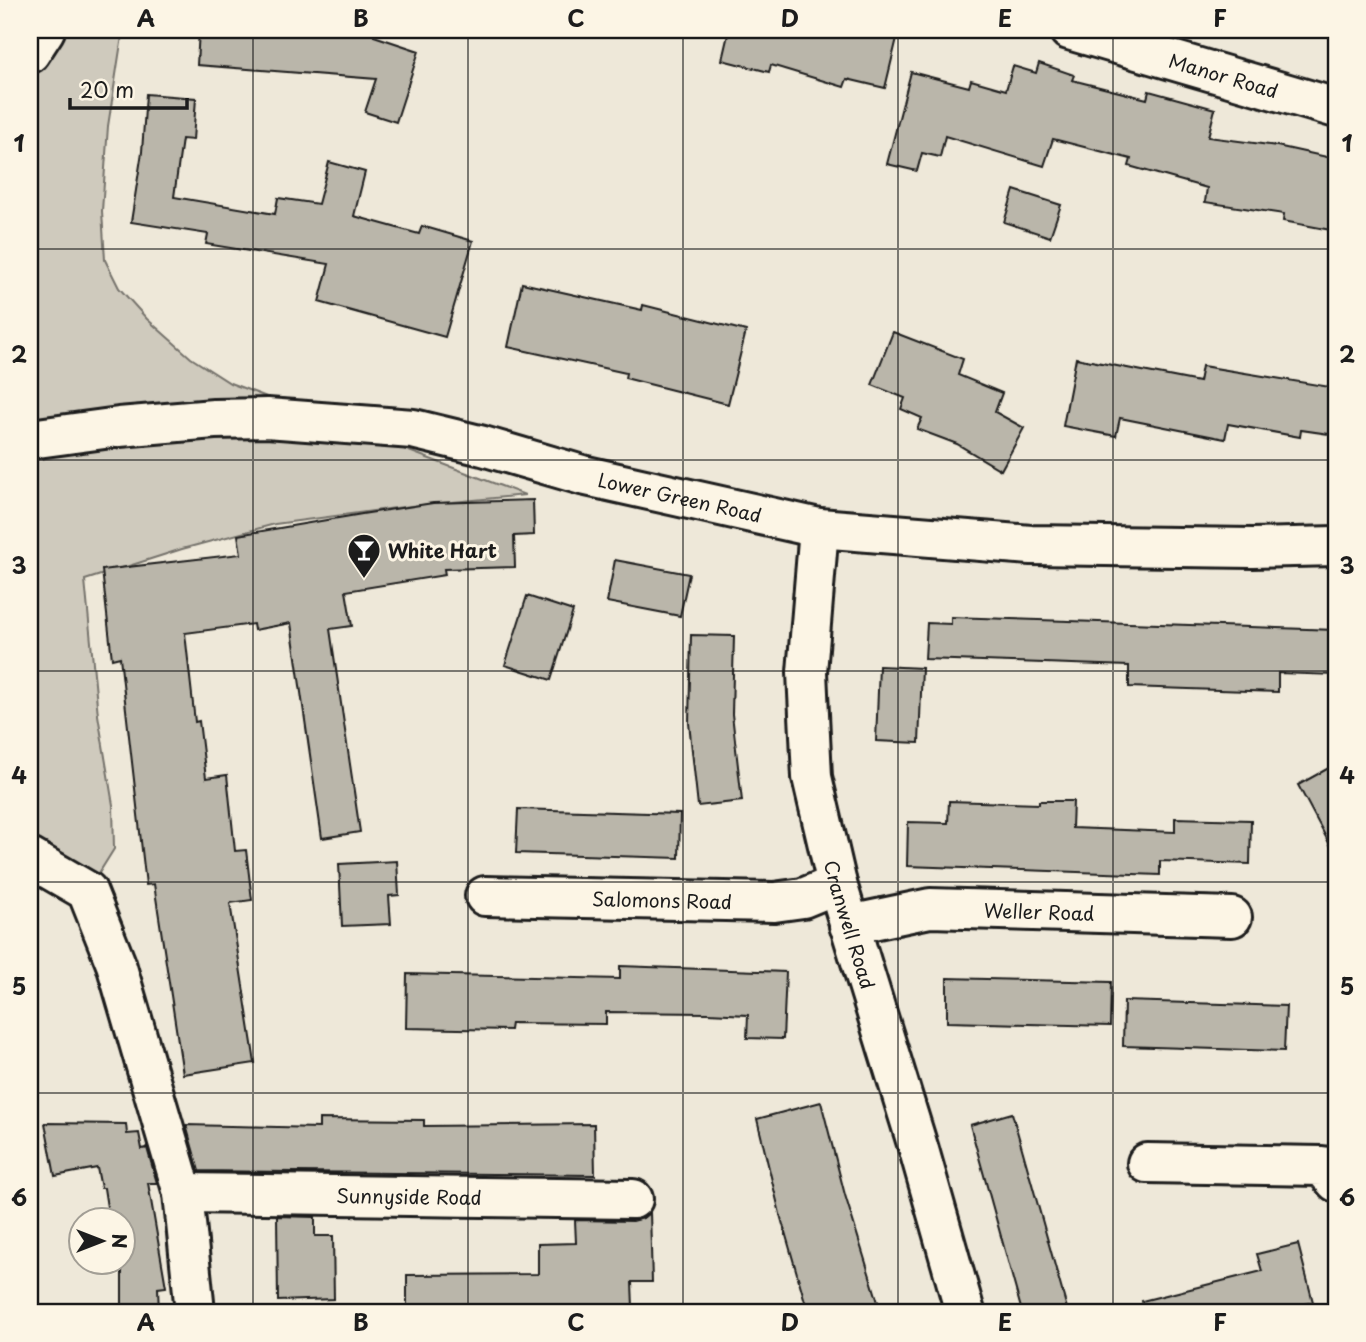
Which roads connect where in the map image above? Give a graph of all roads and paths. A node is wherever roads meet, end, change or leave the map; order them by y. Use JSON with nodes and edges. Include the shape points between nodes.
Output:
{"nodes":[{"id":1,"x":45,"y":30,"type":"edge"},
{"id":2,"x":1069,"y":30,"type":"edge"},
{"id":3,"x":30,"y":53,"type":"edge"},
{"id":4,"x":1336,"y":108,"type":"edge"},
{"id":5,"x":30,"y":439,"type":"edge"},
{"id":6,"x":819,"y":528,"type":"junction"},
{"id":7,"x":1336,"y":546,"type":"edge"},
{"id":8,"x":30,"y":858,"type":"edge"},
{"id":9,"x":837,"y":884,"type":"junction"},
{"id":10,"x":485,"y":896,"type":"dead end"},
{"id":11,"x":1233,"y":917,"type":"dead end"},
{"id":12,"x":849,"y":925,"type":"junction"},
{"id":13,"x":1147,"y":1163,"type":"dead end"},
{"id":14,"x":1336,"y":1182,"type":"edge"},
{"id":15,"x":183,"y":1193,"type":"junction"},
{"id":16,"x":633,"y":1199,"type":"dead end"},
{"id":17,"x":195,"y":1312,"type":"edge"},
{"id":18,"x":965,"y":1312,"type":"edge"}],
"edges":[{"from":1,"to":3,"type":"street"},
{"from":2,"to":4,"type":"street","name":"Manor Road"},
{"from":5,"to":6,"type":"street","name":"Lower Green Road","via":[[214,419],[267,418],[413,429],[582,475]]},
{"from":6,"to":7,"type":"street","name":"Lower Green Road","via":[[1031,545]]},
{"from":6,"to":9,"type":"street","name":"Cranwell Road","via":[[807,673],[811,764]]},
{"from":8,"to":15,"type":"street","via":[[87,891],[116,964]]},
{"from":9,"to":10,"type":"street","name":"Salomons Road","via":[[803,898],[774,902]]},
{"from":9,"to":12,"type":"street","name":"Cranwell Road"},
{"from":11,"to":12,"type":"street","name":"Weller Road","via":[[930,908]]},
{"from":12,"to":18,"type":"street","name":"Cranwell Road"},
{"from":13,"to":14,"type":"street","via":[[1322,1166]]},
{"from":15,"to":16,"type":"street","name":"Sunnyside Road"},
{"from":15,"to":17,"type":"street"}]}
